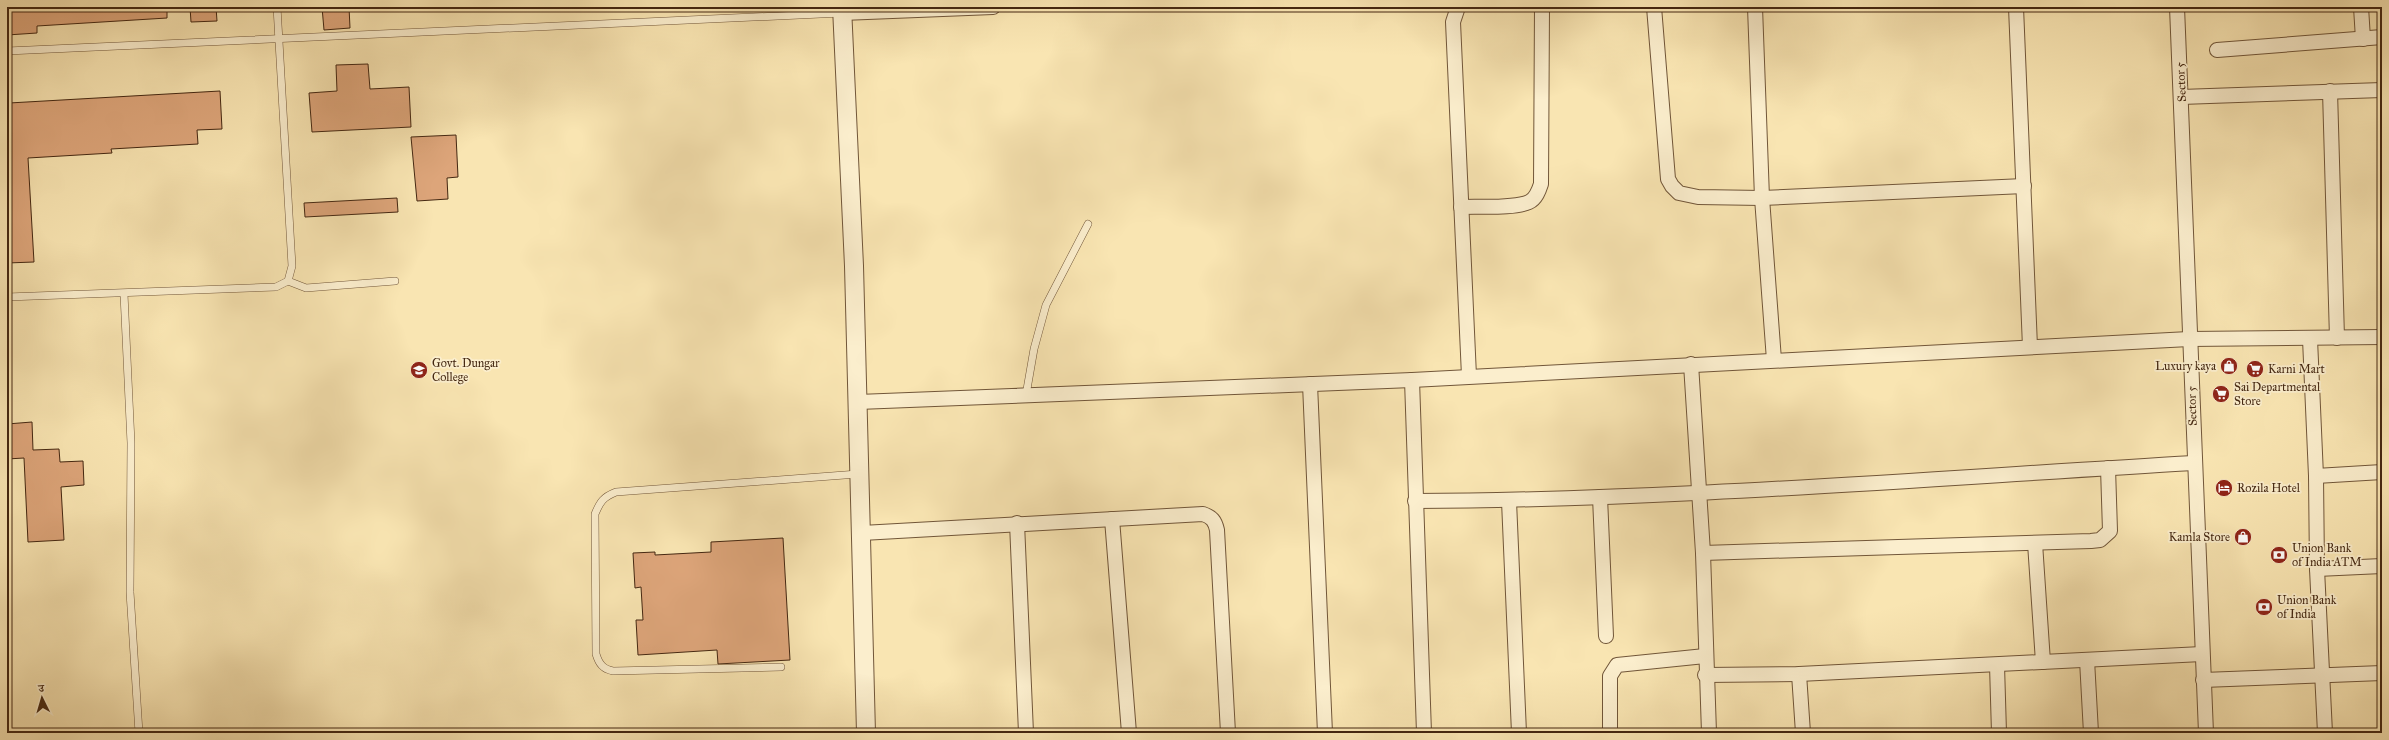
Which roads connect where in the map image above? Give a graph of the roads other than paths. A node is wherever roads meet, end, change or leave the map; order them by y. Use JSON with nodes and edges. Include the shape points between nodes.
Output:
{"nodes":[{"id":1,"x":278,"y":7,"type":"edge"},
{"id":2,"x":993,"y":7,"type":"edge"},
{"id":3,"x":1458,"y":7,"type":"edge"},
{"id":4,"x":1542,"y":7,"type":"edge"},
{"id":5,"x":1654,"y":7,"type":"edge"},
{"id":6,"x":1755,"y":7,"type":"edge"},
{"id":7,"x":2016,"y":7,"type":"edge"},
{"id":8,"x":2177,"y":7,"type":"edge"},
{"id":9,"x":2361,"y":7,"type":"edge"},
{"id":10,"x":842,"y":10,"type":"edge"},
{"id":11,"x":2382,"y":37,"type":"edge"},
{"id":12,"x":2363,"y":38,"type":"junction"},
{"id":13,"x":280,"y":39,"type":"junction"},
{"id":14,"x":2217,"y":50,"type":"dead end"},
{"id":15,"x":7,"y":51,"type":"edge"},
{"id":16,"x":2382,"y":90,"type":"edge"},
{"id":17,"x":2330,"y":91,"type":"junction"},
{"id":18,"x":2182,"y":97,"type":"junction"},
{"id":19,"x":2024,"y":186,"type":"junction"},
{"id":20,"x":1762,"y":198,"type":"junction"},
{"id":21,"x":1461,"y":207,"type":"junction"},
{"id":22,"x":1088,"y":224,"type":"dead end"},
{"id":23,"x":288,"y":281,"type":"junction"},
{"id":24,"x":395,"y":281,"type":"dead end"},
{"id":25,"x":124,"y":294,"type":"junction"},
{"id":26,"x":7,"y":297,"type":"edge"},
{"id":27,"x":2382,"y":337,"type":"edge"},
{"id":28,"x":2337,"y":338,"type":"junction"},
{"id":29,"x":2189,"y":339,"type":"junction"},
{"id":30,"x":2310,"y":339,"type":"junction"},
{"id":31,"x":2030,"y":347,"type":"junction"},
{"id":32,"x":1774,"y":360,"type":"junction"},
{"id":33,"x":1691,"y":364,"type":"junction"},
{"id":34,"x":1469,"y":376,"type":"junction"},
{"id":35,"x":1412,"y":380,"type":"junction"},
{"id":36,"x":1310,"y":384,"type":"junction"},
{"id":37,"x":1026,"y":395,"type":"junction"},
{"id":38,"x":858,"y":402,"type":"junction"},
{"id":39,"x":2194,"y":463,"type":"junction"},
{"id":40,"x":2108,"y":468,"type":"junction"},
{"id":41,"x":2382,"y":472,"type":"edge"},
{"id":42,"x":859,"y":474,"type":"junction"},
{"id":43,"x":2316,"y":476,"type":"junction"},
{"id":44,"x":1700,"y":493,"type":"junction"},
{"id":45,"x":1600,"y":497,"type":"junction"},
{"id":46,"x":1509,"y":500,"type":"junction"},
{"id":47,"x":1415,"y":501,"type":"junction"},
{"id":48,"x":1112,"y":519,"type":"junction"},
{"id":49,"x":1017,"y":524,"type":"junction"},
{"id":50,"x":862,"y":533,"type":"junction"},
{"id":51,"x":2035,"y":544,"type":"junction"},
{"id":52,"x":1703,"y":553,"type":"junction"},
{"id":53,"x":2382,"y":566,"type":"edge"},
{"id":54,"x":2317,"y":568,"type":"junction"},
{"id":55,"x":1606,"y":636,"type":"dead end"},
{"id":56,"x":2202,"y":654,"type":"junction"},
{"id":57,"x":1705,"y":656,"type":"junction"},
{"id":58,"x":2087,"y":660,"type":"junction"},
{"id":59,"x":2043,"y":662,"type":"junction"},
{"id":60,"x":1997,"y":665,"type":"junction"},
{"id":61,"x":781,"y":667,"type":"dead end"},
{"id":62,"x":2382,"y":673,"type":"edge"},
{"id":63,"x":1799,"y":674,"type":"junction"},
{"id":64,"x":1705,"y":675,"type":"junction"},
{"id":65,"x":2323,"y":676,"type":"junction"},
{"id":66,"x":2204,"y":680,"type":"junction"},
{"id":67,"x":139,"y":733,"type":"edge"},
{"id":68,"x":866,"y":733,"type":"edge"},
{"id":69,"x":1026,"y":733,"type":"edge"},
{"id":70,"x":1129,"y":733,"type":"edge"},
{"id":71,"x":1228,"y":733,"type":"edge"},
{"id":72,"x":1325,"y":733,"type":"edge"},
{"id":73,"x":1424,"y":733,"type":"edge"},
{"id":74,"x":1519,"y":733,"type":"edge"},
{"id":75,"x":1610,"y":733,"type":"edge"},
{"id":76,"x":1709,"y":733,"type":"edge"},
{"id":77,"x":1803,"y":733,"type":"edge"},
{"id":78,"x":1999,"y":733,"type":"edge"},
{"id":79,"x":2091,"y":733,"type":"edge"},
{"id":80,"x":2206,"y":733,"type":"edge"},
{"id":81,"x":2325,"y":733,"type":"edge"}],
"edges":[{"from":1,"to":13,"type":"lane"},
{"from":2,"to":10,"type":"street"},
{"from":3,"to":21,"type":"street","via":[[1453,22]]},
{"from":4,"to":21,"type":"street","via":[[1541,184],[1538,192],[1531,201],[1521,204]]},
{"from":5,"to":20,"type":"street","via":[[1668,179],[1679,193],[1698,197]]},
{"from":6,"to":20,"type":"street"},
{"from":7,"to":19,"type":"street"},
{"from":8,"to":18,"type":"street","name":"Sector 5"},
{"from":9,"to":12,"type":"street"},
{"from":10,"to":13,"type":"lane"},
{"from":10,"to":38,"type":"street"},
{"from":11,"to":12,"type":"street"},
{"from":12,"to":14,"type":"street"},
{"from":13,"to":15,"type":"lane"},
{"from":13,"to":23,"type":"lane","via":[[292,266]]},
{"from":16,"to":17,"type":"street"},
{"from":17,"to":18,"type":"street"},
{"from":17,"to":28,"type":"street"},
{"from":18,"to":29,"type":"street","name":"Sector 5"},
{"from":19,"to":20,"type":"street"},
{"from":19,"to":31,"type":"street"},
{"from":20,"to":32,"type":"street"},
{"from":21,"to":34,"type":"street"},
{"from":22,"to":37,"type":"lane","via":[[1046,305],[1034,349]]},
{"from":23,"to":24,"type":"lane","via":[[306,288]]},
{"from":23,"to":25,"type":"lane","via":[[276,286]]},
{"from":25,"to":26,"type":"lane"},
{"from":25,"to":67,"type":"lane","via":[[131,443],[130,592]]},
{"from":27,"to":28,"type":"street"},
{"from":28,"to":30,"type":"street"},
{"from":29,"to":30,"type":"street"},
{"from":29,"to":31,"type":"street"},
{"from":29,"to":39,"type":"street","name":"Sector 5"},
{"from":30,"to":43,"type":"street"},
{"from":31,"to":32,"type":"street"},
{"from":32,"to":33,"type":"street"},
{"from":33,"to":34,"type":"street"},
{"from":33,"to":44,"type":"street"},
{"from":34,"to":35,"type":"street"},
{"from":35,"to":36,"type":"street"},
{"from":35,"to":47,"type":"street"},
{"from":36,"to":37,"type":"street"},
{"from":36,"to":72,"type":"street"},
{"from":37,"to":38,"type":"street"},
{"from":38,"to":42,"type":"street"},
{"from":39,"to":40,"type":"street"},
{"from":39,"to":56,"type":"street","name":"Sector 5"},
{"from":40,"to":44,"type":"street"},
{"from":40,"to":51,"type":"street","via":[[2110,531],[2106,536],[2091,541]]},
{"from":41,"to":43,"type":"street"},
{"from":42,"to":50,"type":"street"},
{"from":42,"to":61,"type":"lane","via":[[616,492],[606,496],[599,503],[596,514],[596,654],[604,669],[613,671]]},
{"from":43,"to":54,"type":"street"},
{"from":44,"to":45,"type":"street"},
{"from":44,"to":52,"type":"street"},
{"from":45,"to":46,"type":"street"},
{"from":45,"to":55,"type":"street"},
{"from":46,"to":47,"type":"street"},
{"from":46,"to":74,"type":"street"},
{"from":47,"to":73,"type":"street"},
{"from":48,"to":49,"type":"street"},
{"from":48,"to":70,"type":"street"},
{"from":48,"to":71,"type":"street","via":[[1203,514],[1215,523]]},
{"from":49,"to":50,"type":"street"},
{"from":49,"to":69,"type":"street"},
{"from":50,"to":68,"type":"street"},
{"from":51,"to":52,"type":"street"},
{"from":51,"to":59,"type":"street"},
{"from":52,"to":57,"type":"street"},
{"from":53,"to":54,"type":"street"},
{"from":54,"to":65,"type":"street"},
{"from":56,"to":58,"type":"street"},
{"from":56,"to":66,"type":"street","name":"Sector 5"},
{"from":57,"to":64,"type":"street"},
{"from":57,"to":75,"type":"street","via":[[1617,665],[1610,676]]},
{"from":58,"to":59,"type":"street"},
{"from":58,"to":79,"type":"street"},
{"from":59,"to":60,"type":"street"},
{"from":60,"to":63,"type":"street"},
{"from":60,"to":78,"type":"street"},
{"from":62,"to":65,"type":"street"},
{"from":63,"to":64,"type":"street"},
{"from":63,"to":77,"type":"street"},
{"from":64,"to":76,"type":"street"},
{"from":65,"to":66,"type":"street"},
{"from":65,"to":81,"type":"street"},
{"from":66,"to":80,"type":"street","name":"Sector 5"}]}
